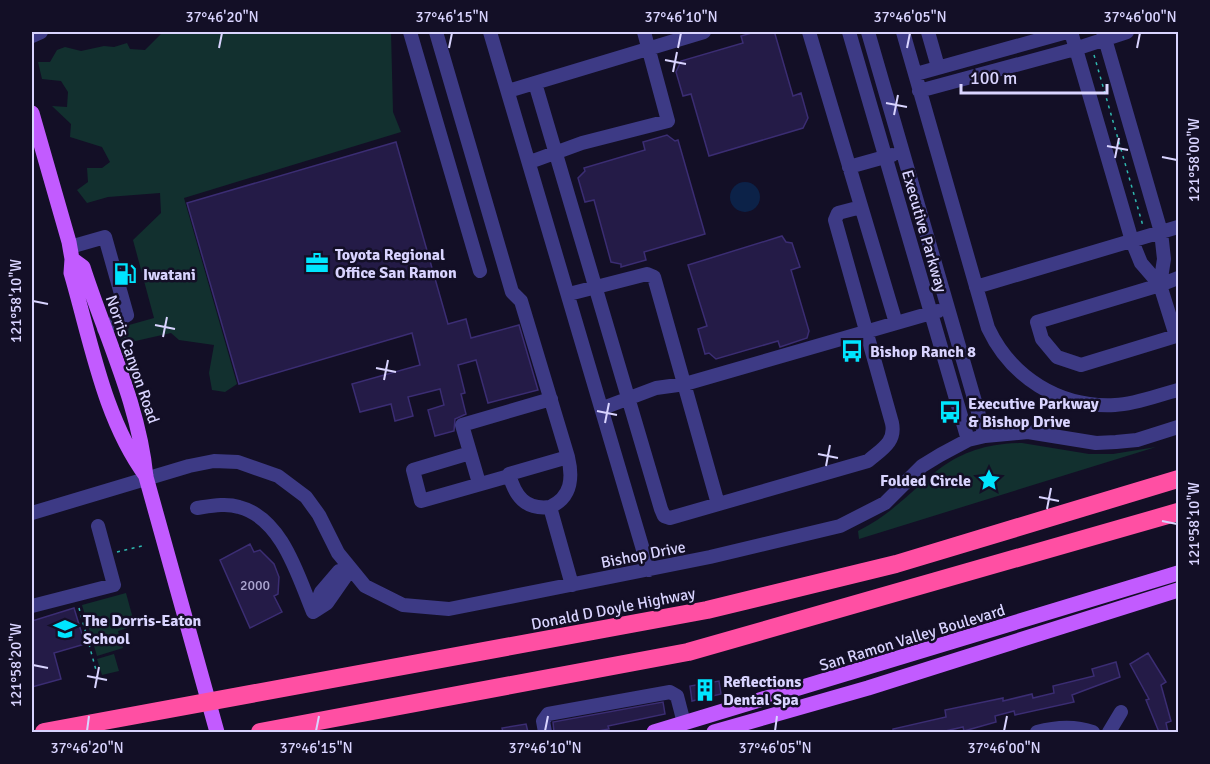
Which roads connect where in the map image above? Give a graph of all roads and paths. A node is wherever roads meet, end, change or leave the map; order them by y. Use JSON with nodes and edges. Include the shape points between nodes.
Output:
{"nodes":[{"id":1,"x":41,"y":32,"type":"edge"},
{"id":2,"x":410,"y":32,"type":"edge"},
{"id":3,"x":436,"y":32,"type":"edge"},
{"id":4,"x":490,"y":32,"type":"edge"},
{"id":5,"x":644,"y":32,"type":"edge"},
{"id":6,"x":704,"y":32,"type":"edge"},
{"id":7,"x":809,"y":32,"type":"edge"},
{"id":8,"x":849,"y":32,"type":"edge"},
{"id":9,"x":868,"y":32,"type":"edge"},
{"id":10,"x":903,"y":32,"type":"edge"},
{"id":11,"x":927,"y":32,"type":"edge"},
{"id":12,"x":1069,"y":32,"type":"edge"},
{"id":13,"x":1127,"y":32,"type":"edge"},
{"id":14,"x":1104,"y":35,"type":"edge"},
{"id":15,"x":32,"y":36,"type":"edge"},
{"id":16,"x":1091,"y":44,"type":"junction"},
{"id":17,"x":649,"y":48,"type":"junction"},
{"id":18,"x":1075,"y":49,"type":"junction"},
{"id":19,"x":938,"y":68,"type":"junction"},
{"id":20,"x":916,"y":74,"type":"junction"},
{"id":21,"x":535,"y":83,"type":"junction"},
{"id":22,"x":919,"y":91,"type":"junction"},
{"id":23,"x":508,"y":92,"type":"junction"},
{"id":24,"x":32,"y":112,"type":"edge"},
{"id":25,"x":556,"y":152,"type":"junction"},
{"id":26,"x":902,"y":152,"type":"junction"},
{"id":27,"x":885,"y":156,"type":"junction"},
{"id":28,"x":530,"y":162,"type":"junction"},
{"id":29,"x":849,"y":167,"type":"junction"},
{"id":30,"x":861,"y":207,"type":"junction"},
{"id":31,"x":1179,"y":227,"type":"edge"},
{"id":32,"x":1161,"y":232,"type":"junction"},
{"id":33,"x":1146,"y":237,"type":"junction"},
{"id":34,"x":1132,"y":242,"type":"junction"},
{"id":35,"x":71,"y":253,"type":"junction"},
{"id":36,"x":480,"y":271,"type":"dead end"},
{"id":37,"x":1179,"y":278,"type":"edge"},
{"id":38,"x":1160,"y":285,"type":"junction"},
{"id":39,"x":976,"y":287,"type":"junction"},
{"id":40,"x":596,"y":289,"type":"junction"},
{"id":41,"x":569,"y":294,"type":"junction"},
{"id":42,"x":949,"y":309,"type":"junction"},
{"id":43,"x":931,"y":313,"type":"junction"},
{"id":44,"x":896,"y":323,"type":"junction"},
{"id":45,"x":104,"y":329,"type":"junction"},
{"id":46,"x":865,"y":332,"type":"junction"},
{"id":47,"x":1177,"y":335,"type":"edge"},
{"id":48,"x":686,"y":384,"type":"junction"},
{"id":49,"x":1179,"y":390,"type":"edge"},
{"id":50,"x":628,"y":397,"type":"junction"},
{"id":51,"x":551,"y":399,"type":"junction"},
{"id":52,"x":603,"y":408,"type":"junction"},
{"id":53,"x":1179,"y":428,"type":"edge"},
{"id":54,"x":985,"y":436,"type":"junction"},
{"id":55,"x":968,"y":440,"type":"junction"},
{"id":56,"x":470,"y":453,"type":"junction"},
{"id":57,"x":568,"y":457,"type":"junction"},
{"id":58,"x":509,"y":476,"type":"junction"},
{"id":59,"x":146,"y":477,"type":"junction"},
{"id":60,"x":1179,"y":479,"type":"edge"},
{"id":61,"x":479,"y":483,"type":"junction"},
{"id":62,"x":718,"y":504,"type":"junction"},
{"id":63,"x":550,"y":507,"type":"junction"},
{"id":64,"x":197,"y":508,"type":"dead end"},
{"id":65,"x":1179,"y":512,"type":"edge"},
{"id":66,"x":32,"y":513,"type":"edge"},
{"id":67,"x":98,"y":526,"type":"dead end"},
{"id":68,"x":146,"y":545,"type":"dead end"},
{"id":69,"x":107,"y":555,"type":"junction"},
{"id":70,"x":350,"y":570,"type":"junction"},
{"id":71,"x":649,"y":570,"type":"junction"},
{"id":72,"x":1179,"y":573,"type":"edge"},
{"id":73,"x":572,"y":585,"type":"junction"},
{"id":74,"x":1179,"y":590,"type":"edge"},
{"id":75,"x":76,"y":595,"type":"junction"},
{"id":76,"x":32,"y":606,"type":"edge"},
{"id":77,"x":96,"y":670,"type":"dead end"},
{"id":78,"x":1121,"y":712,"type":"dead end"},
{"id":79,"x":687,"y":726,"type":"edge"},
{"id":80,"x":44,"y":732,"type":"edge"},
{"id":81,"x":217,"y":732,"type":"edge"},
{"id":82,"x":260,"y":732,"type":"edge"},
{"id":83,"x":545,"y":732,"type":"edge"},
{"id":84,"x":654,"y":732,"type":"edge"},
{"id":85,"x":714,"y":732,"type":"edge"},
{"id":86,"x":1037,"y":732,"type":"edge"},
{"id":87,"x":1093,"y":732,"type":"edge"},
{"id":88,"x":1109,"y":732,"type":"edge"}],
"edges":[{"from":1,"to":15,"type":"street"},
{"from":2,"to":36,"type":"street"},
{"from":3,"to":51,"type":"street","via":[[512,292],[520,300]]},
{"from":4,"to":23,"type":"street"},
{"from":5,"to":17,"type":"street"},
{"from":6,"to":17,"type":"street"},
{"from":7,"to":29,"type":"street"},
{"from":8,"to":27,"type":"street","name":"Executive Parkway"},
{"from":9,"to":26,"type":"street","name":"Executive Parkway"},
{"from":10,"to":20,"type":"street"},
{"from":11,"to":19,"type":"street"},
{"from":12,"to":18,"type":"street"},
{"from":12,"to":19,"type":"street"},
{"from":13,"to":14,"type":"street"},
{"from":14,"to":16,"type":"street"},
{"from":14,"to":32,"type":"street"},
{"from":16,"to":18,"type":"street"},
{"from":16,"to":33,"type":"path"},
{"from":17,"to":21,"type":"street"},
{"from":17,"to":25,"type":"street","via":[[668,121]]},
{"from":18,"to":22,"type":"street"},
{"from":18,"to":34,"type":"street"},
{"from":19,"to":20,"type":"street"},
{"from":20,"to":22,"type":"street"},
{"from":21,"to":23,"type":"street"},
{"from":21,"to":25,"type":"street"},
{"from":22,"to":39,"type":"street"},
{"from":23,"to":28,"type":"street"},
{"from":24,"to":35,"type":"main road","name":"Norris Canyon Road"},
{"from":25,"to":28,"type":"street"},
{"from":25,"to":40,"type":"street"},
{"from":26,"to":27,"type":"street"},
{"from":26,"to":42,"type":"street","name":"Executive Parkway"},
{"from":27,"to":29,"type":"street"},
{"from":27,"to":43,"type":"street","name":"Executive Parkway"},
{"from":28,"to":41,"type":"street"},
{"from":29,"to":30,"type":"street"},
{"from":30,"to":44,"type":"street"},
{"from":30,"to":46,"type":"street","via":[[838,213],[835,220]]},
{"from":31,"to":32,"type":"street"},
{"from":32,"to":33,"type":"street"},
{"from":32,"to":38,"type":"street","via":[[1164,259]]},
{"from":33,"to":34,"type":"street"},
{"from":34,"to":38,"type":"street","via":[[1141,263]]},
{"from":34,"to":39,"type":"street"},
{"from":35,"to":45,"type":"main road","name":"Norris Canyon Road","via":[[83,267]]},
{"from":35,"to":45,"type":"street","via":[[105,237],[127,315]]},
{"from":35,"to":59,"type":"main road","name":"Norris Canyon Road","via":[[71,273],[102,378],[129,452]]},
{"from":37,"to":38,"type":"street"},
{"from":38,"to":47,"type":"street"},
{"from":38,"to":47,"type":"street","via":[[1037,321],[1042,339],[1057,357],[1081,365]]},
{"from":39,"to":49,"type":"street","via":[[998,349],[1026,378],[1047,390],[1114,405]]},
{"from":40,"to":41,"type":"street"},
{"from":40,"to":48,"type":"street","via":[[647,274],[654,277]]},
{"from":40,"to":50,"type":"street"},
{"from":41,"to":52,"type":"street"},
{"from":42,"to":43,"type":"street"},
{"from":42,"to":54,"type":"street","name":"Executive Parkway"},
{"from":43,"to":44,"type":"street"},
{"from":43,"to":55,"type":"street","name":"Executive Parkway"},
{"from":44,"to":46,"type":"street"},
{"from":45,"to":59,"type":"main road","name":"Norris Canyon Road","via":[[143,447]]},
{"from":46,"to":48,"type":"street"},
{"from":46,"to":62,"type":"street","via":[[892,423],[892,440],[868,460]]},
{"from":48,"to":50,"type":"street"},
{"from":48,"to":62,"type":"street"},
{"from":50,"to":52,"type":"street"},
{"from":50,"to":62,"type":"street","via":[[664,516],[670,519]]},
{"from":51,"to":56,"type":"street","via":[[462,425]]},
{"from":51,"to":57,"type":"street"},
{"from":52,"to":71,"type":"street"},
{"from":53,"to":54,"type":"street","name":"Bishop Drive","via":[[1137,440],[1096,443],[1028,432]]},
{"from":54,"to":55,"type":"street","name":"Bishop Drive"},
{"from":55,"to":71,"type":"street","name":"Bishop Drive","via":[[922,466],[885,504],[850,522]]},
{"from":56,"to":61,"type":"street"},
{"from":56,"to":61,"type":"street","via":[[413,470],[421,501]]},
{"from":57,"to":58,"type":"street"},
{"from":57,"to":63,"type":"street","via":[[572,471],[570,486],[562,499]]},
{"from":58,"to":61,"type":"street"},
{"from":58,"to":63,"type":"street","via":[[520,500],[535,507]]},
{"from":59,"to":66,"type":"street","name":"Bishop Drive"},
{"from":59,"to":70,"type":"street","name":"Bishop Drive","via":[[214,461],[238,462],[265,470],[306,497]]},
{"from":59,"to":81,"type":"main road","name":"Norris Canyon Road"},
{"from":60,"to":80,"type":"highway","name":"Donald D Doyle Highway","via":[[896,564],[707,610]]},
{"from":63,"to":73,"type":"street"},
{"from":64,"to":70,"type":"street","via":[[241,507],[268,525],[293,564],[313,612],[327,603]]},
{"from":65,"to":82,"type":"highway","via":[[688,652]]},
{"from":67,"to":69,"type":"street"},
{"from":68,"to":69,"type":"path"},
{"from":69,"to":75,"type":"street","via":[[114,585]]},
{"from":70,"to":73,"type":"street","name":"Bishop Drive","via":[[376,594],[419,609],[449,609]]},
{"from":71,"to":73,"type":"street","name":"Bishop Drive"},
{"from":72,"to":79,"type":"main road","name":"San Ramon Valley Boulevard"},
{"from":74,"to":85,"type":"main road","name":"San Ramon Valley Boulevard"},
{"from":75,"to":76,"type":"street"},
{"from":75,"to":77,"type":"path"},
{"from":78,"to":88,"type":"street"},
{"from":79,"to":83,"type":"street","via":[[677,696],[670,692],[548,714],[543,721]]},
{"from":79,"to":84,"type":"main road","name":"San Ramon Valley Boulevard"},
{"from":86,"to":87,"type":"street"}]}
